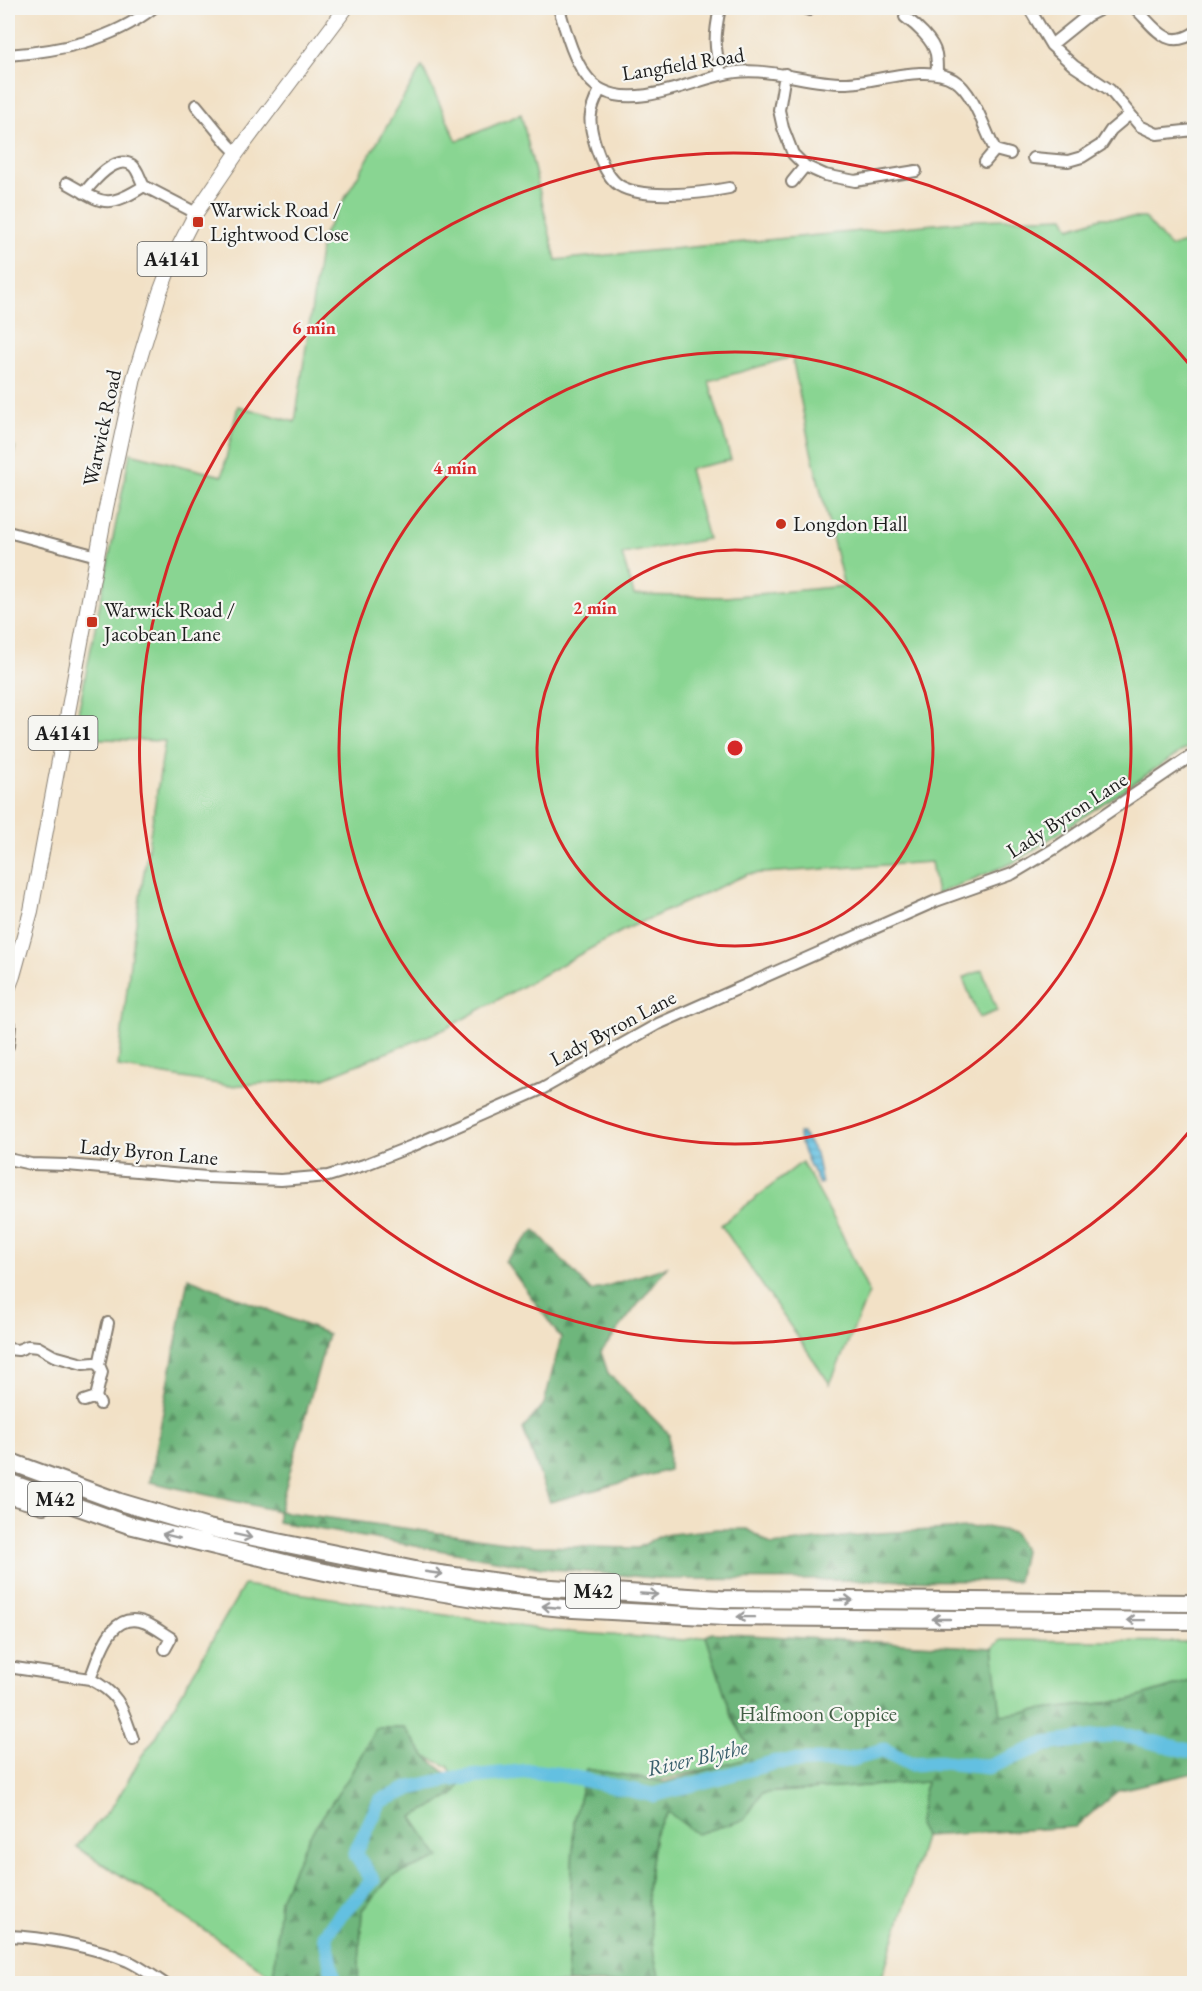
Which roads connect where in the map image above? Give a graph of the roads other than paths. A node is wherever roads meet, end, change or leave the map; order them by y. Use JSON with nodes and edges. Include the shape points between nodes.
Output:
{"nodes":[{"id":1,"x":153,"y":8,"type":"edge"},
{"id":2,"x":346,"y":8,"type":"edge"},
{"id":3,"x":559,"y":8,"type":"edge"},
{"id":4,"x":720,"y":8,"type":"edge"},
{"id":5,"x":1029,"y":8,"type":"edge"},
{"id":6,"x":1103,"y":8,"type":"edge"},
{"id":7,"x":1135,"y":8,"type":"edge"},
{"id":8,"x":905,"y":16,"type":"edge"},
{"id":9,"x":1194,"y":33,"type":"edge"},
{"id":10,"x":1051,"y":45,"type":"junction"},
{"id":11,"x":8,"y":55,"type":"edge"},
{"id":12,"x":721,"y":74,"type":"junction"},
{"id":13,"x":937,"y":74,"type":"junction"},
{"id":14,"x":784,"y":75,"type":"junction"},
{"id":15,"x":600,"y":90,"type":"junction"},
{"id":16,"x":196,"y":105,"type":"dead end"},
{"id":17,"x":1130,"y":114,"type":"junction"},
{"id":18,"x":1194,"y":130,"type":"edge"},
{"id":19,"x":995,"y":150,"type":"junction"},
{"id":20,"x":237,"y":153,"type":"junction"},
{"id":21,"x":1010,"y":154,"type":"dead end"},
{"id":22,"x":1033,"y":158,"type":"dead end"},
{"id":23,"x":985,"y":162,"type":"dead end"},
{"id":24,"x":805,"y":166,"type":"junction"},
{"id":25,"x":916,"y":171,"type":"dead end"},
{"id":26,"x":792,"y":182,"type":"dead end"},
{"id":27,"x":68,"y":183,"type":"dead end"},
{"id":28,"x":144,"y":186,"type":"junction"},
{"id":29,"x":729,"y":188,"type":"dead end"},
{"id":30,"x":84,"y":193,"type":"junction"},
{"id":31,"x":196,"y":213,"type":"junction"},
{"id":32,"x":8,"y":532,"type":"edge"},
{"id":33,"x":97,"y":556,"type":"junction"},
{"id":34,"x":1194,"y":754,"type":"edge"},
{"id":35,"x":31,"y":911,"type":"junction"},
{"id":36,"x":8,"y":966,"type":"edge"},
{"id":37,"x":8,"y":989,"type":"edge"},
{"id":38,"x":10,"y":1026,"type":"dead end"},
{"id":39,"x":8,"y":1046,"type":"edge"},
{"id":40,"x":8,"y":1159,"type":"edge"},
{"id":41,"x":108,"y":1323,"type":"dead end"},
{"id":42,"x":8,"y":1349,"type":"edge"},
{"id":43,"x":99,"y":1365,"type":"junction"},
{"id":44,"x":84,"y":1401,"type":"dead end"},
{"id":45,"x":8,"y":1449,"type":"edge"},
{"id":46,"x":8,"y":1461,"type":"edge"},
{"id":47,"x":8,"y":1482,"type":"edge"},
{"id":48,"x":8,"y":1495,"type":"edge"},
{"id":49,"x":103,"y":1517,"type":"junction"},
{"id":50,"x":208,"y":1528,"type":"junction"},
{"id":51,"x":1194,"y":1602,"type":"edge"},
{"id":52,"x":1194,"y":1621,"type":"edge"},
{"id":53,"x":165,"y":1649,"type":"dead end"},
{"id":54,"x":8,"y":1667,"type":"edge"},
{"id":55,"x":90,"y":1679,"type":"junction"},
{"id":56,"x":133,"y":1739,"type":"dead end"},
{"id":57,"x":8,"y":1936,"type":"edge"},
{"id":58,"x":165,"y":1983,"type":"edge"}],
"edges":[{"from":1,"to":11,"type":"street","via":[[109,35]]},
{"from":2,"to":20,"type":"main road","name":"Warwick Road","number":"A4141"},
{"from":3,"to":15,"type":"street","name":"Langfield Road","via":[[582,70]]},
{"from":4,"to":12,"type":"street","via":[[714,35]]},
{"from":5,"to":10,"type":"street"},
{"from":6,"to":10,"type":"street"},
{"from":7,"to":9,"type":"street","via":[[1168,39],[1181,40]]},
{"from":8,"to":13,"type":"street","via":[[933,47]]},
{"from":10,"to":17,"type":"street","via":[[1110,90]]},
{"from":12,"to":14,"type":"street","name":"Langfield Road","via":[[740,71]]},
{"from":12,"to":15,"type":"street","name":"Langfield Road","via":[[642,95],[618,96]]},
{"from":13,"to":14,"type":"street","name":"Langfield Road","via":[[849,83]]},
{"from":13,"to":19,"type":"street","name":"Langfield Road","via":[[962,85]]},
{"from":14,"to":24,"type":"street","via":[[779,110],[783,128],[794,154]]},
{"from":15,"to":29,"type":"street","via":[[591,106],[590,129],[614,182],[631,190],[666,194]]},
{"from":16,"to":20,"type":"street"},
{"from":17,"to":18,"type":"street","via":[[1140,126],[1157,134]]},
{"from":17,"to":22,"type":"street","via":[[1101,145],[1082,157],[1068,161],[1048,155]]},
{"from":19,"to":21,"type":"street"},
{"from":19,"to":23,"type":"street"},
{"from":20,"to":31,"type":"main road","name":"Warwick Road","number":"A4141"},
{"from":24,"to":25,"type":"street","via":[[855,181]]},
{"from":24,"to":26,"type":"street"},
{"from":27,"to":30,"type":"street"},
{"from":28,"to":30,"type":"street","via":[[107,202]]},
{"from":28,"to":30,"type":"street","via":[[135,168],[122,163],[100,174]]},
{"from":28,"to":31,"type":"street"},
{"from":31,"to":33,"type":"main road","name":"Warwick Road","number":"A4141","via":[[163,284],[134,378]]},
{"from":32,"to":33,"type":"street"},
{"from":33,"to":35,"type":"main road","name":"Warwick Road","number":"A4141"},
{"from":34,"to":40,"type":"street","name":"Lady Byron Lane","via":[[1012,874],[936,901],[658,1024],[542,1089],[364,1165],[328,1176],[281,1180],[31,1164]]},
{"from":35,"to":36,"type":"main road","number":"A4141"},
{"from":35,"to":37,"type":"main road","number":"A4141"},
{"from":38,"to":39,"type":"street"},
{"from":41,"to":43,"type":"street"},
{"from":42,"to":43,"type":"street","via":[[38,1347],[54,1356]]},
{"from":43,"to":44,"type":"street","via":[[102,1372],[98,1401]]},
{"from":45,"to":50,"type":"highway","via":[[69,1477]]},
{"from":46,"to":50,"type":"highway","number":"M42","via":[[120,1503]]},
{"from":47,"to":49,"type":"highway","number":"M42"},
{"from":48,"to":49,"type":"highway"},
{"from":52,"to":49,"type":"highway","number":"M42","one_way":true,"via":[[724,1617],[573,1610],[330,1574]]},
{"from":50,"to":51,"type":"highway","number":"M42","one_way":true,"via":[[425,1572],[536,1587],[720,1599]]},
{"from":53,"to":55,"type":"street","via":[[171,1638],[145,1622],[115,1626]]},
{"from":54,"to":55,"type":"street"},
{"from":55,"to":56,"type":"street","via":[[114,1695]]},
{"from":57,"to":58,"type":"street","via":[[101,1952],[129,1962]]}]}
